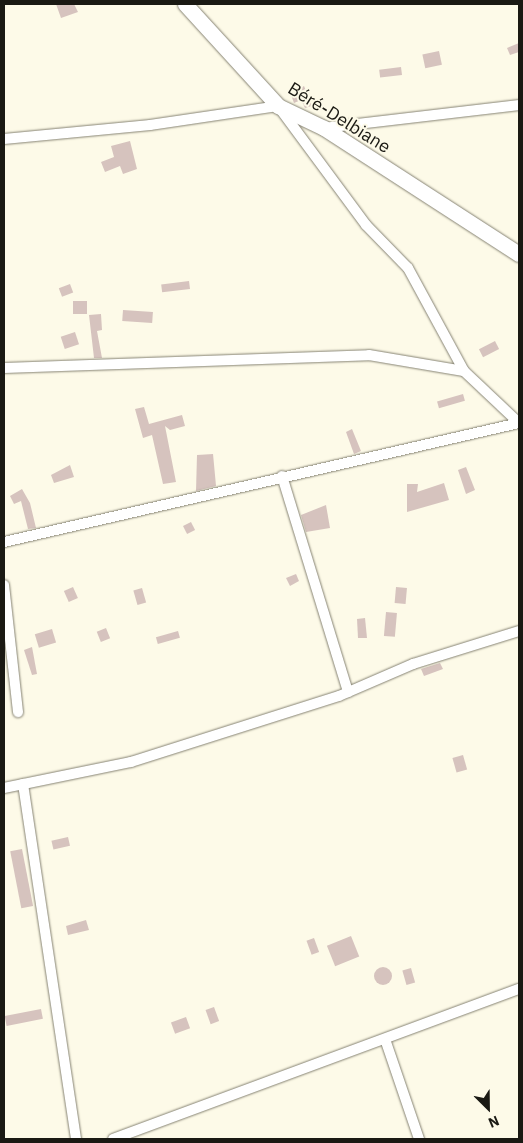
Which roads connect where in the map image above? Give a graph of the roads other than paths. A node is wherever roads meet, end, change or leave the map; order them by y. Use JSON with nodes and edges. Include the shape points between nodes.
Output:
{"nodes":[{"id":1,"x":186,"y":4,"type":"edge"},
{"id":2,"x":519,"y":105,"type":"edge"},
{"id":3,"x":278,"y":106,"type":"junction"},
{"id":4,"x":324,"y":128,"type":"junction"},
{"id":5,"x":4,"y":139,"type":"edge"},
{"id":6,"x":519,"y":254,"type":"edge"},
{"id":7,"x":4,"y":368,"type":"edge"},
{"id":8,"x":464,"y":371,"type":"junction"},
{"id":9,"x":519,"y":423,"type":"edge"},
{"id":10,"x":282,"y":476,"type":"junction"},
{"id":11,"x":4,"y":542,"type":"edge"},
{"id":12,"x":4,"y":585,"type":"edge"},
{"id":13,"x":519,"y":630,"type":"edge"},
{"id":14,"x":348,"y":692,"type":"junction"},
{"id":15,"x":18,"y":712,"type":"dead end"},
{"id":16,"x":23,"y":784,"type":"junction"},
{"id":17,"x":4,"y":788,"type":"edge"},
{"id":18,"x":519,"y":989,"type":"edge"},
{"id":19,"x":385,"y":1039,"type":"junction"},
{"id":20,"x":76,"y":1139,"type":"edge"},
{"id":21,"x":113,"y":1139,"type":"edge"},
{"id":22,"x":419,"y":1139,"type":"edge"}],
"edges":[{"from":1,"to":3,"type":"street","name":"Béré-Delbiane"},
{"from":2,"to":4,"type":"street"},
{"from":3,"to":4,"type":"street","name":"Béré-Delbiane"},
{"from":3,"to":5,"type":"street","via":[[150,125]]},
{"from":3,"to":8,"type":"street","via":[[366,225],[408,268]]},
{"from":4,"to":6,"type":"street","name":"Béré-Delbiane"},
{"from":7,"to":8,"type":"street","via":[[370,355]]},
{"from":8,"to":9,"type":"street"},
{"from":9,"to":10,"type":"street"},
{"from":10,"to":11,"type":"street"},
{"from":10,"to":14,"type":"street"},
{"from":12,"to":15,"type":"street"},
{"from":13,"to":14,"type":"street","via":[[413,664]]},
{"from":14,"to":16,"type":"street","via":[[131,762]]},
{"from":16,"to":17,"type":"street"},
{"from":16,"to":20,"type":"street"},
{"from":18,"to":19,"type":"street"},
{"from":19,"to":21,"type":"street"},
{"from":19,"to":22,"type":"street"}]}
